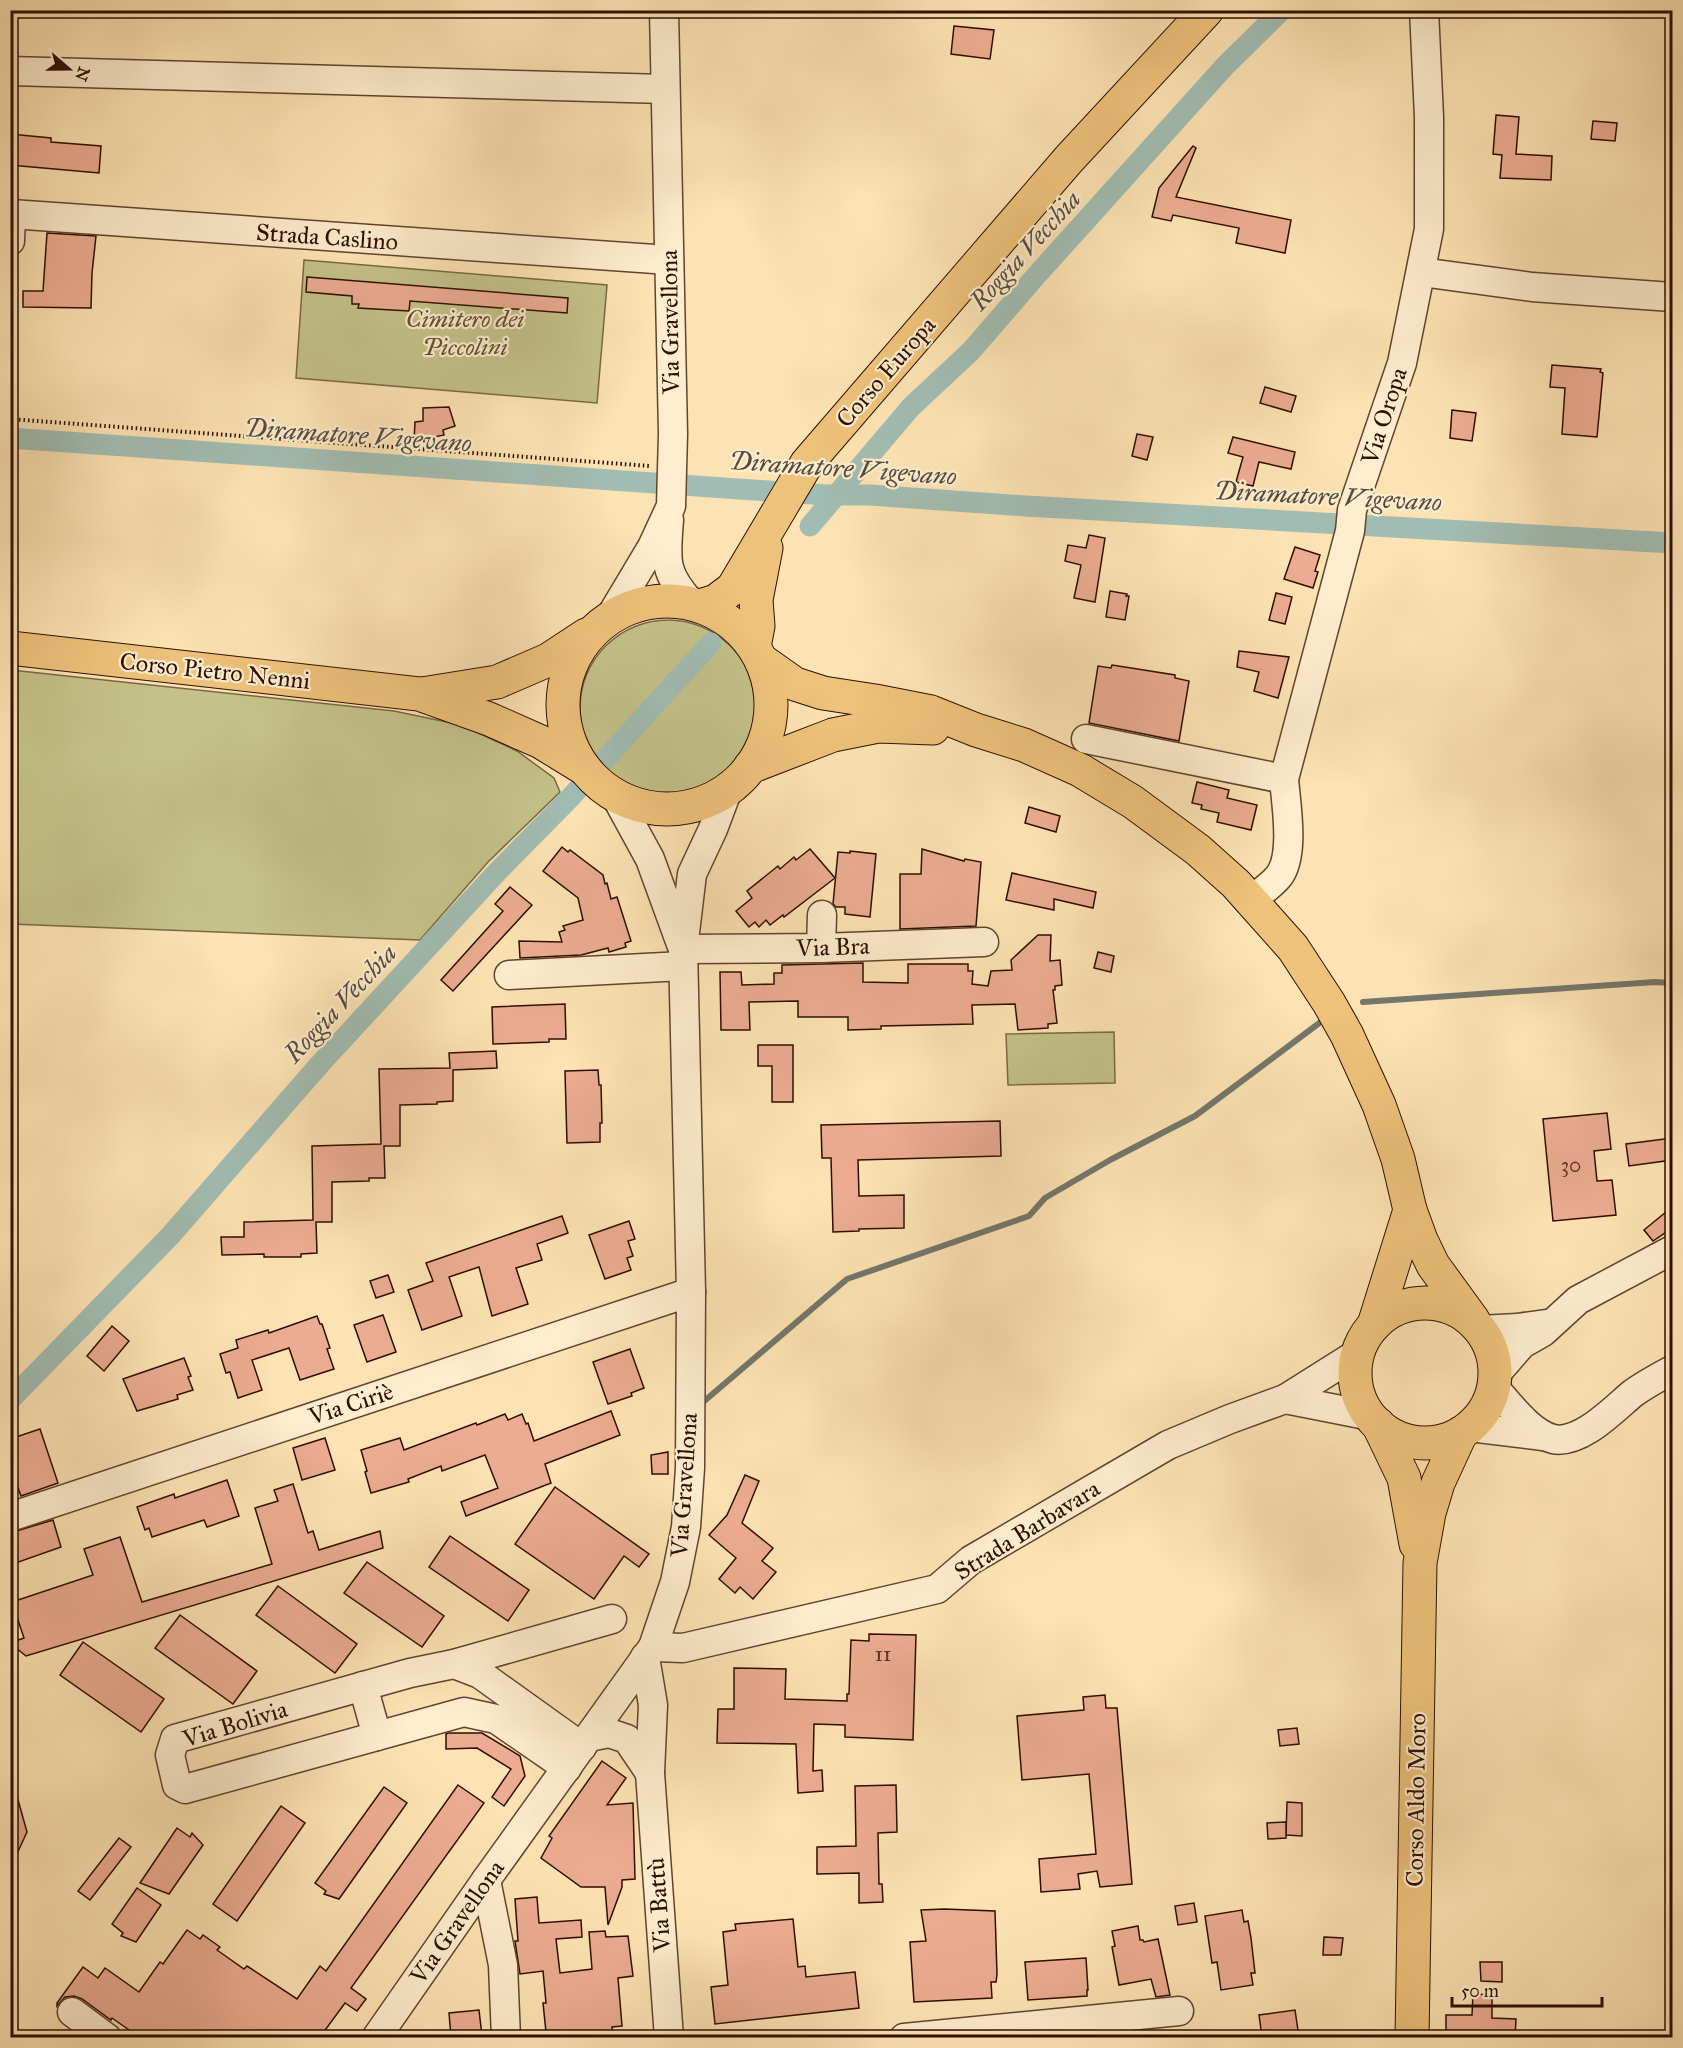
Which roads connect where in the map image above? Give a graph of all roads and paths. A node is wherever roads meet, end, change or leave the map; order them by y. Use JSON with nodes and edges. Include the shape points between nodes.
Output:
{"nodes":[{"id":1,"x":664,"y":10,"type":"edge"},
{"id":2,"x":1207,"y":10,"type":"edge"},
{"id":3,"x":1424,"y":10,"type":"edge"},
{"id":4,"x":10,"y":70,"type":"edge"},
{"id":5,"x":665,"y":89,"type":"junction"},
{"id":6,"x":10,"y":241,"type":"edge"},
{"id":7,"x":669,"y":260,"type":"junction"},
{"id":8,"x":1421,"y":272,"type":"junction"},
{"id":9,"x":1672,"y":297,"type":"edge"},
{"id":10,"x":10,"y":419,"type":"edge"},
{"id":11,"x":672,"y":470,"type":"junction"},
{"id":12,"x":671,"y":505,"type":"junction"},
{"id":13,"x":770,"y":527,"type":"junction"},
{"id":14,"x":695,"y":604,"type":"junction"},
{"id":15,"x":603,"y":623,"type":"junction"},
{"id":16,"x":10,"y":648,"type":"edge"},
{"id":17,"x":758,"y":654,"type":"junction"},
{"id":18,"x":419,"y":694,"type":"junction"},
{"id":19,"x":976,"y":730,"type":"junction"},
{"id":20,"x":1086,"y":739,"type":"dead end"},
{"id":21,"x":739,"y":778,"type":"junction"},
{"id":22,"x":596,"y":779,"type":"junction"},
{"id":23,"x":1284,"y":779,"type":"junction"},
{"id":24,"x":1251,"y":900,"type":"junction"},
{"id":25,"x":822,"y":915,"type":"dead end"},
{"id":26,"x":984,"y":942,"type":"dead end"},
{"id":27,"x":821,"y":948,"type":"junction"},
{"id":28,"x":683,"y":957,"type":"junction"},
{"id":29,"x":509,"y":975,"type":"dead end"},
{"id":30,"x":1410,"y":1210,"type":"junction"},
{"id":31,"x":1672,"y":1250,"type":"edge"},
{"id":32,"x":690,"y":1292,"type":"junction"},
{"id":33,"x":1554,"y":1322,"type":"junction"},
{"id":34,"x":1374,"y":1324,"type":"junction"},
{"id":35,"x":1477,"y":1325,"type":"junction"},
{"id":36,"x":1358,"y":1353,"type":"junction"},
{"id":37,"x":1672,"y":1370,"type":"edge"},
{"id":38,"x":1495,"y":1381,"type":"junction"},
{"id":39,"x":1286,"y":1399,"type":"junction"},
{"id":40,"x":1374,"y":1420,"type":"junction"},
{"id":41,"x":1465,"y":1430,"type":"junction"},
{"id":42,"x":1545,"y":1436,"type":"junction"},
{"id":43,"x":10,"y":1517,"type":"edge"},
{"id":44,"x":1420,"y":1563,"type":"junction"},
{"id":45,"x":612,"y":1619,"type":"dead end"},
{"id":46,"x":649,"y":1652,"type":"junction"},
{"id":47,"x":454,"y":1664,"type":"junction"},
{"id":48,"x":363,"y":1686,"type":"junction"},
{"id":49,"x":377,"y":1736,"type":"junction"},
{"id":50,"x":579,"y":1751,"type":"junction"},
{"id":51,"x":650,"y":1773,"type":"junction"},
{"id":52,"x":486,"y":1880,"type":"junction"},
{"id":53,"x":1179,"y":2011,"type":"dead end"},
{"id":54,"x":72,"y":2012,"type":"dead end"},
{"id":55,"x":1109,"y":2027,"type":"edge"},
{"id":56,"x":388,"y":2032,"type":"edge"},
{"id":57,"x":107,"y":2037,"type":"edge"},
{"id":58,"x":506,"y":2037,"type":"edge"},
{"id":59,"x":669,"y":2037,"type":"edge"},
{"id":60,"x":904,"y":2037,"type":"edge"},
{"id":61,"x":1412,"y":2037,"type":"edge"}],
"edges":[{"from":1,"to":5,"type":"street","name":"Via Gravellona"},
{"from":2,"to":13,"type":"main road","name":"Corso Europa","via":[[1069,159],[807,463]]},
{"from":3,"to":8,"type":"street","name":"Via Oropa","via":[[1429,229]]},
{"from":4,"to":5,"type":"street"},
{"from":5,"to":7,"type":"street","name":"Via Gravellona"},
{"from":6,"to":7,"type":"street","name":"Strada Caslino","via":[[11,214]]},
{"from":7,"to":11,"type":"street","name":"Via Gravellona"},
{"from":8,"to":9,"type":"street","via":[[1532,287]]},
{"from":8,"to":23,"type":"street","name":"Via Oropa","via":[[1402,363],[1351,521]]},
{"from":10,"to":11,"type":"path"},
{"from":11,"to":12,"type":"street","name":"Via Gravellona"},
{"from":12,"to":14,"type":"street","via":[[669,575]]},
{"from":12,"to":15,"type":"street","name":"Via Gravellona","via":[[652,547]]},
{"from":13,"to":14,"type":"main road","name":"Corso Europa","via":[[733,588],[716,601]]},
{"from":13,"to":17,"type":"main road","via":[[756,600]]},
{"from":14,"to":15,"type":"main road","via":[[648,602],[628,608]]},
{"from":14,"to":17,"type":"main road","via":[[721,615],[739,629]]},
{"from":15,"to":18,"type":"main road","name":"Corso Pietro Nenni","via":[[548,660],[497,682]]},
{"from":15,"to":22,"type":"main road","via":[[580,648],[569,671],[564,696],[565,722],[572,746]]},
{"from":16,"to":18,"type":"main road","name":"Corso Pietro Nenni"},
{"from":17,"to":19,"type":"main road","via":[[795,684],[823,693],[931,712]]},
{"from":17,"to":21,"type":"main road","via":[[770,687],[771,715],[764,743]]},
{"from":18,"to":22,"type":"main road","name":"Corso Pietro Nenni","via":[[541,742]]},
{"from":19,"to":21,"type":"main road","via":[[878,726],[833,735]]},
{"from":19,"to":24,"type":"main road","via":[[1024,745],[1080,770],[1133,802],[1198,850]]},
{"from":20,"to":23,"type":"street"},
{"from":21,"to":22,"type":"main road","via":[[707,801],[684,808],[660,809],[636,804]]},
{"from":21,"to":28,"type":"street","name":"Via Gravellona","via":[[692,874]]},
{"from":22,"to":28,"type":"street","name":"Via Gravellona","via":[[650,859]]},
{"from":23,"to":24,"type":"street","name":"Via Oropa","via":[[1287,855],[1280,875]]},
{"from":24,"to":30,"type":"main road","via":[[1293,948],[1347,1035],[1398,1159]]},
{"from":25,"to":27,"type":"street"},
{"from":26,"to":27,"type":"street","name":"Via Bra"},
{"from":27,"to":28,"type":"street","name":"Via Bra"},
{"from":28,"to":29,"type":"street","name":"Via Bra"},
{"from":28,"to":32,"type":"street","name":"Via Gravellona"},
{"from":30,"to":34,"type":"main road"},
{"from":30,"to":35,"type":"main road","via":[[1433,1265]]},
{"from":31,"to":33,"type":"street","via":[[1578,1299]]},
{"from":32,"to":43,"type":"street","name":"Via Ciriè"},
{"from":32,"to":46,"type":"street","name":"Via Gravellona","via":[[686,1527],[675,1582]]},
{"from":33,"to":35,"type":"street","via":[[1534,1327]]},
{"from":33,"to":38,"type":"street","via":[[1522,1344]]},
{"from":34,"to":35,"type":"main road","via":[[1392,1311],[1412,1304],[1434,1303],[1455,1309]]},
{"from":34,"to":36,"type":"main road"},
{"from":35,"to":38,"type":"main road","via":[[1492,1351]]},
{"from":36,"to":39,"type":"street","name":"Strada Barbavara"},
{"from":36,"to":40,"type":"main road","via":[[1357,1386]]},
{"from":37,"to":42,"type":"street","via":[[1585,1431],[1555,1440]]},
{"from":38,"to":41,"type":"main road","via":[[1489,1402]]},
{"from":38,"to":42,"type":"street","via":[[1524,1420]]},
{"from":39,"to":40,"type":"street"},
{"from":39,"to":46,"type":"street","name":"Strada Barbavara","via":[[1168,1445],[971,1560],[937,1589],[683,1648]]},
{"from":40,"to":41,"type":"main road","via":[[1397,1437],[1418,1442],[1440,1441]]},
{"from":40,"to":44,"type":"main road","name":"Corso Aldo Moro","via":[[1404,1478]]},
{"from":41,"to":42,"type":"street"},
{"from":41,"to":44,"type":"main road","name":"Corso Aldo Moro","via":[[1438,1483]]},
{"from":44,"to":61,"type":"main road","name":"Corso Aldo Moro"},
{"from":45,"to":47,"type":"street","name":"Via Bolivia"},
{"from":46,"to":50,"type":"street","name":"Via Gravellona"},
{"from":46,"to":51,"type":"street","name":"Via Battù","via":[[653,1705]]},
{"from":47,"to":48,"type":"street","name":"Via Bolivia"},
{"from":47,"to":50,"type":"street","via":[[480,1674]]},
{"from":48,"to":49,"type":"street"},
{"from":48,"to":49,"type":"street","name":"Via Bolivia","via":[[175,1739],[170,1755],[177,1785],[185,1789]]},
{"from":49,"to":50,"type":"street","name":"Via Bolivia","via":[[464,1712],[496,1719]]},
{"from":50,"to":51,"type":"street","name":"Via Battù","via":[[609,1733],[627,1738]]},
{"from":50,"to":52,"type":"street","name":"Via Gravellona"},
{"from":51,"to":59,"type":"street","name":"Via Battù"},
{"from":52,"to":56,"type":"street","name":"Via Gravellona"},
{"from":52,"to":58,"type":"street","via":[[503,1965]]},
{"from":53,"to":55,"type":"street"},
{"from":54,"to":57,"type":"street"},
{"from":55,"to":60,"type":"street"}]}
